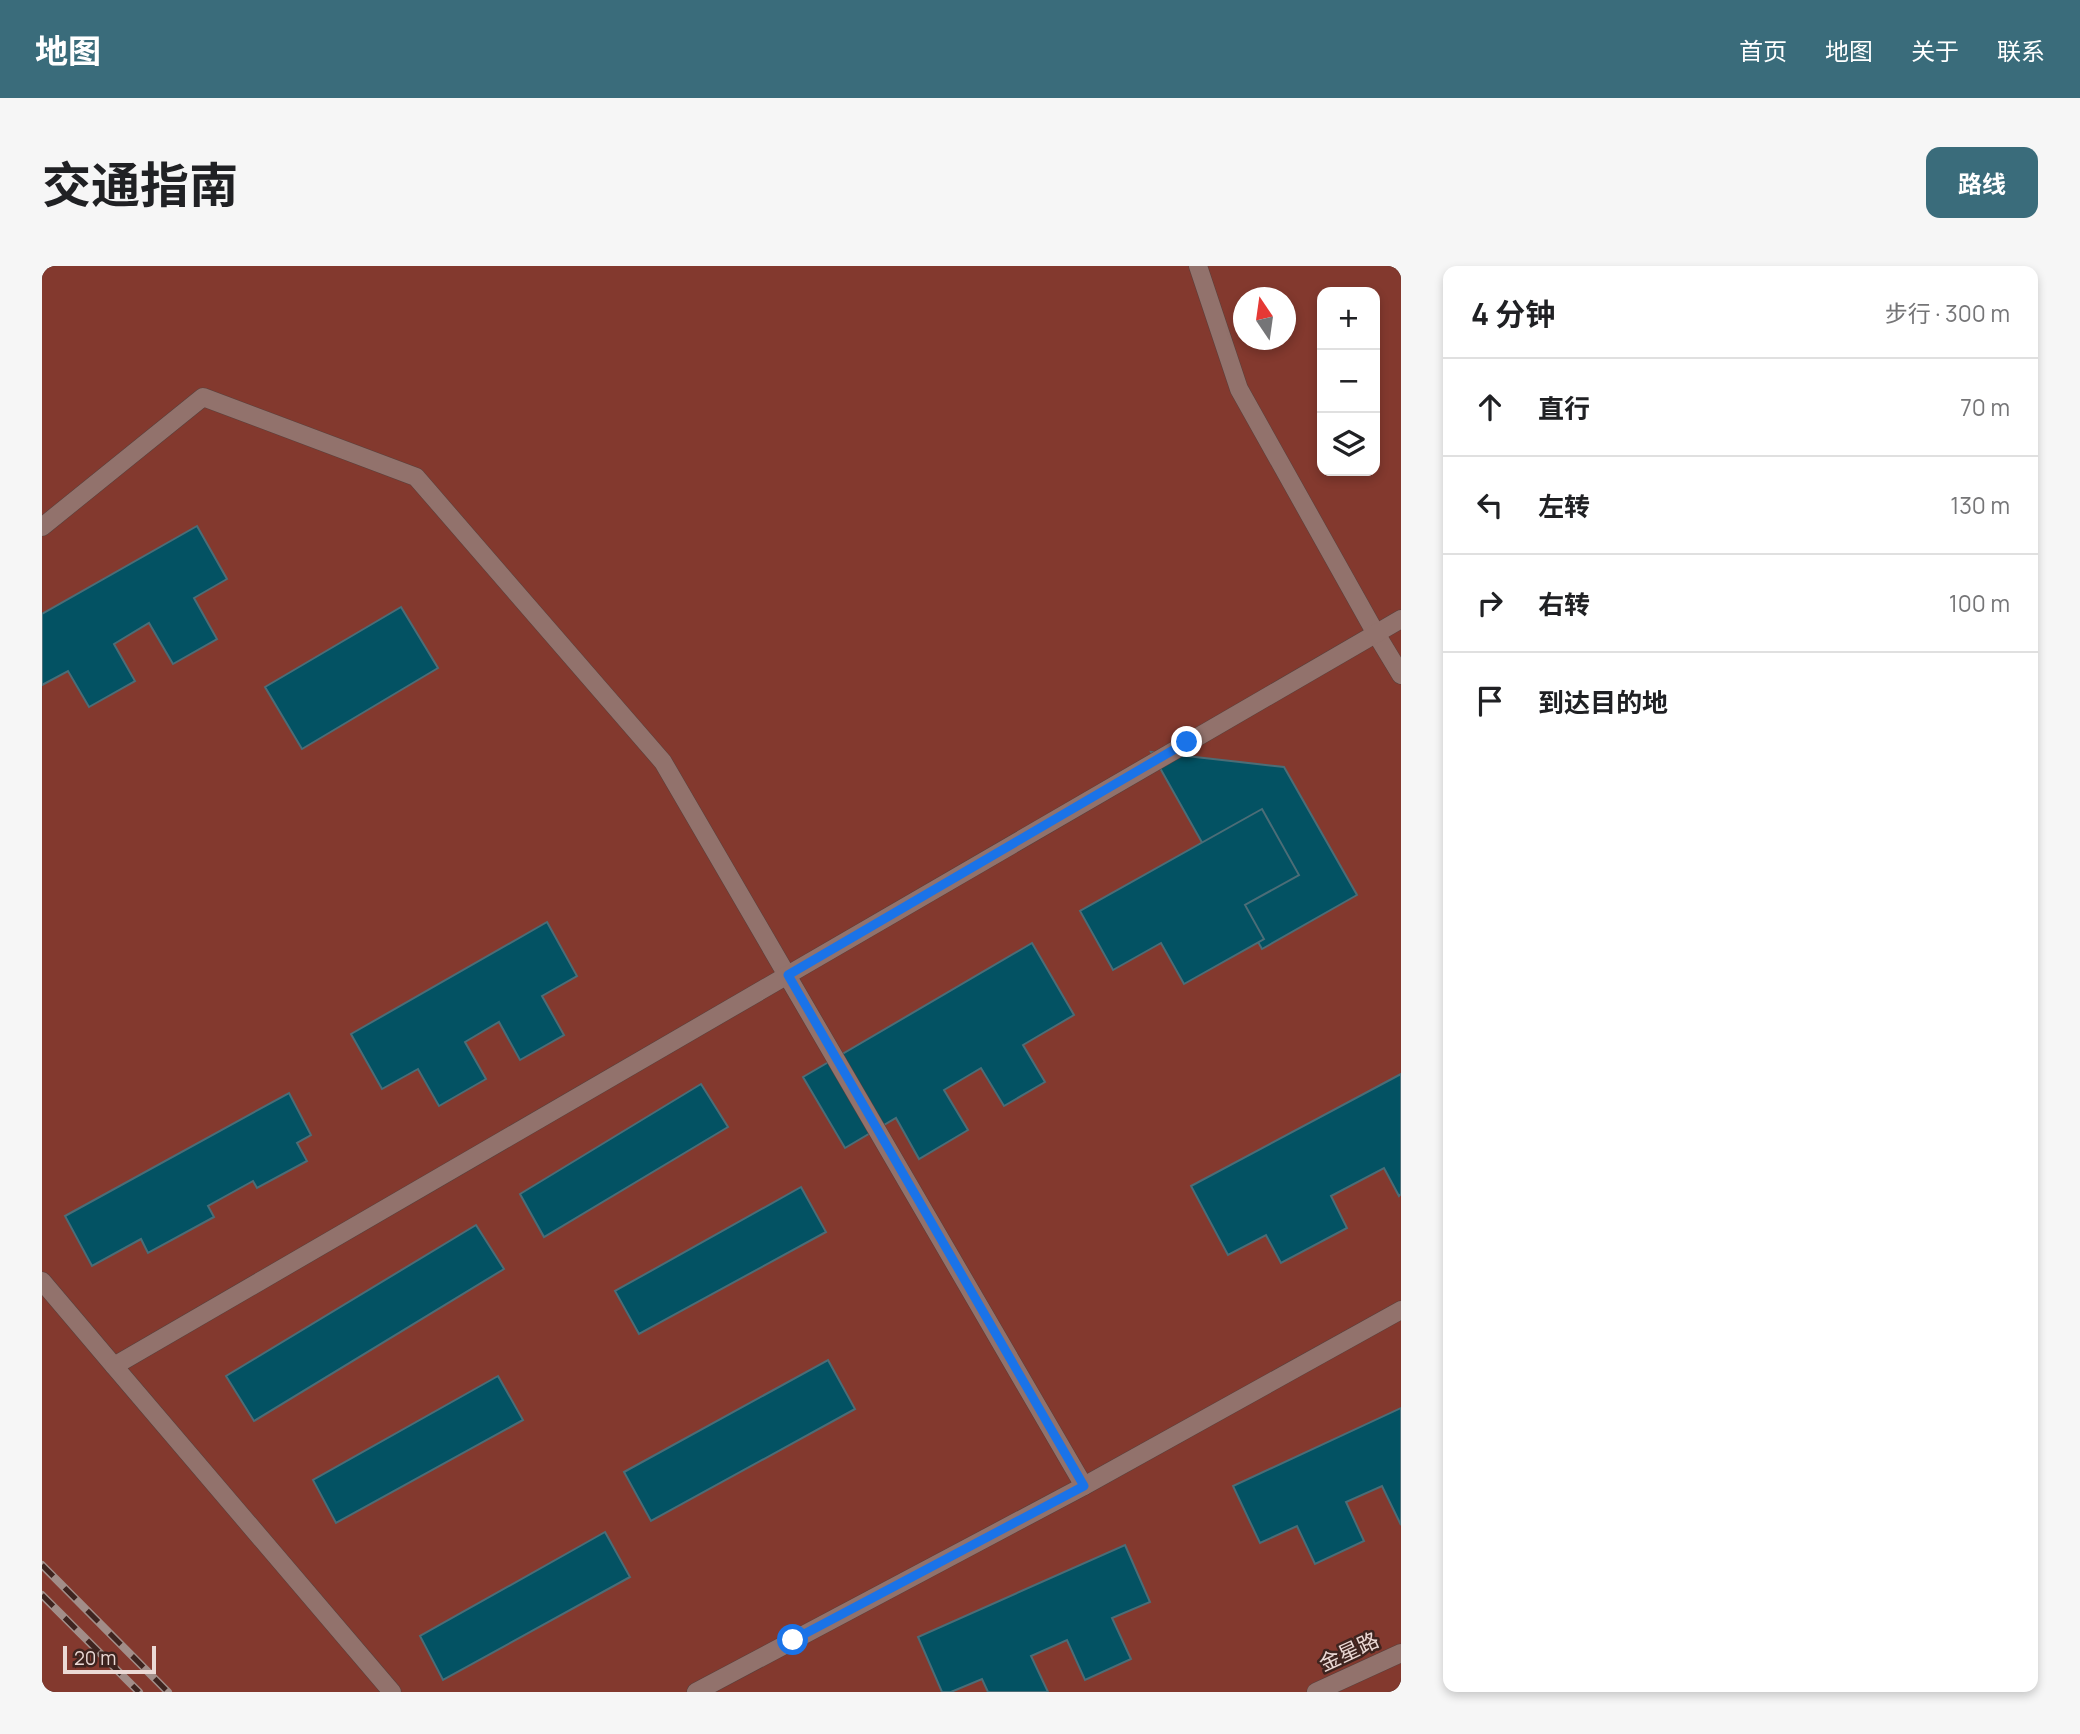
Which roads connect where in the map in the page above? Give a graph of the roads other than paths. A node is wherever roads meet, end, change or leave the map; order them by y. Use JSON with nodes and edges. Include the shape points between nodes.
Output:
{"nodes":[{"id":1,"x":1198,"y":266,"type":"edge"},
{"id":2,"x":42,"y":527,"type":"edge"},
{"id":3,"x":1401,"y":619,"type":"edge"},
{"id":4,"x":1375,"y":632,"type":"junction"},
{"id":5,"x":1401,"y":675,"type":"edge"},
{"id":6,"x":788,"y":975,"type":"junction"},
{"id":7,"x":42,"y":1281,"type":"edge"},
{"id":8,"x":1401,"y":1310,"type":"edge"},
{"id":9,"x":114,"y":1366,"type":"junction"},
{"id":10,"x":1084,"y":1486,"type":"junction"},
{"id":11,"x":1401,"y":1653,"type":"edge"},
{"id":12,"x":392,"y":1692,"type":"edge"},
{"id":13,"x":696,"y":1692,"type":"edge"},
{"id":14,"x":1316,"y":1692,"type":"edge"}],
"edges":[{"from":1,"to":4,"type":"street","via":[[1239,389]]},
{"from":2,"to":6,"type":"street","via":[[203,397],[416,477],[663,762]]},
{"from":3,"to":4,"type":"street"},
{"from":4,"to":5,"type":"street"},
{"from":4,"to":6,"type":"street"},
{"from":6,"to":9,"type":"street"},
{"from":6,"to":10,"type":"street"},
{"from":7,"to":9,"type":"street"},
{"from":8,"to":10,"type":"street"},
{"from":9,"to":12,"type":"street"},
{"from":10,"to":13,"type":"street"},
{"from":11,"to":14,"type":"street","name":"金星路"}]}
